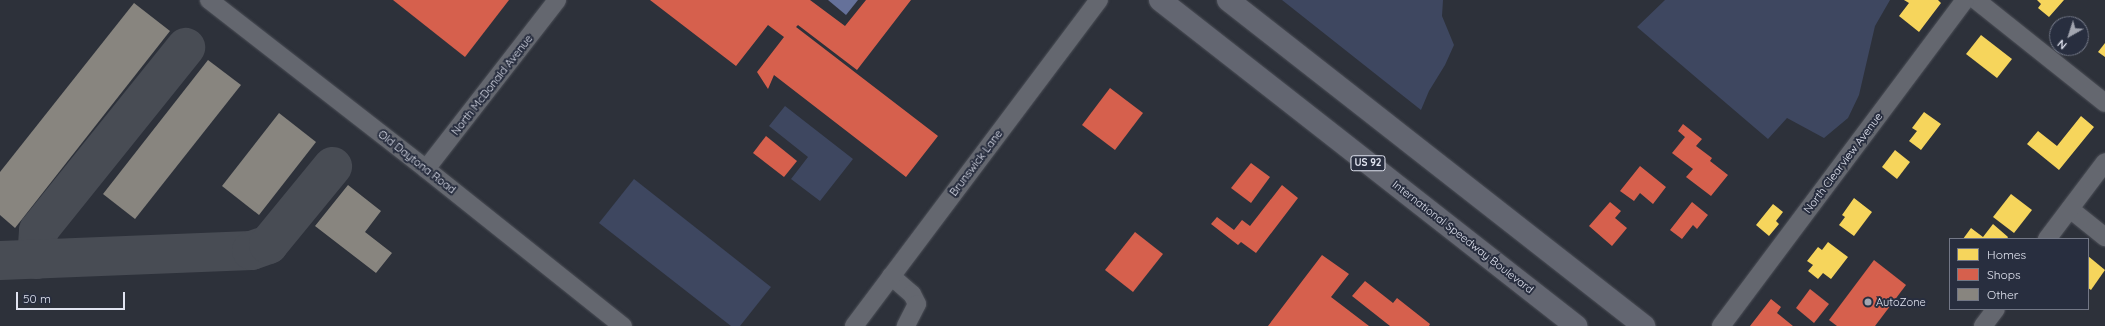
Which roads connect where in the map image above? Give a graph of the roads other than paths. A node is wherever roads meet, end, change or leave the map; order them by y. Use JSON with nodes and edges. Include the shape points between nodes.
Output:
{"nodes":[{"id":1,"x":209,"y":0,"type":"edge"},
{"id":2,"x":558,"y":0,"type":"edge"},
{"id":3,"x":1099,"y":0,"type":"edge"},
{"id":4,"x":1160,"y":0,"type":"edge"},
{"id":5,"x":1228,"y":0,"type":"edge"},
{"id":6,"x":1965,"y":0,"type":"edge"},
{"id":7,"x":1976,"y":0,"type":"edge"},
{"id":8,"x":2105,"y":103,"type":"edge"},
{"id":9,"x":2105,"y":162,"type":"edge"},
{"id":10,"x":426,"y":169,"type":"junction"},
{"id":11,"x":2070,"y":209,"type":"junction"},
{"id":12,"x":2105,"y":237,"type":"edge"},
{"id":13,"x":2048,"y":238,"type":"edge"},
{"id":14,"x":891,"y":276,"type":"junction"},
{"id":15,"x":1995,"y":310,"type":"edge"},
{"id":16,"x":623,"y":326,"type":"edge"},
{"id":17,"x":854,"y":326,"type":"edge"},
{"id":18,"x":906,"y":326,"type":"edge"},
{"id":19,"x":1576,"y":326,"type":"edge"},
{"id":20,"x":1644,"y":326,"type":"edge"},
{"id":21,"x":1721,"y":326,"type":"edge"},
{"id":22,"x":1983,"y":326,"type":"edge"}],
"edges":[{"from":1,"to":10,"type":"street","name":"Old Daytona Road"},
{"from":2,"to":10,"type":"street","name":"North McDonald Avenue"},
{"from":3,"to":14,"type":"street","name":"Brunswick Lane"},
{"from":4,"to":19,"type":"main road","name":"International Speedway Boulevard","number":"US 92"},
{"from":5,"to":20,"type":"main road"},
{"from":6,"to":21,"type":"street","name":"North Clearview Avenue"},
{"from":7,"to":8,"type":"street"},
{"from":9,"to":11,"type":"street"},
{"from":10,"to":16,"type":"street","name":"Old Daytona Road"},
{"from":11,"to":12,"type":"street"},
{"from":11,"to":13,"type":"street"},
{"from":14,"to":17,"type":"street","name":"Brunswick Lane"},
{"from":14,"to":18,"type":"street","via":[[912,294],[917,304]]},
{"from":15,"to":22,"type":"street"}]}
